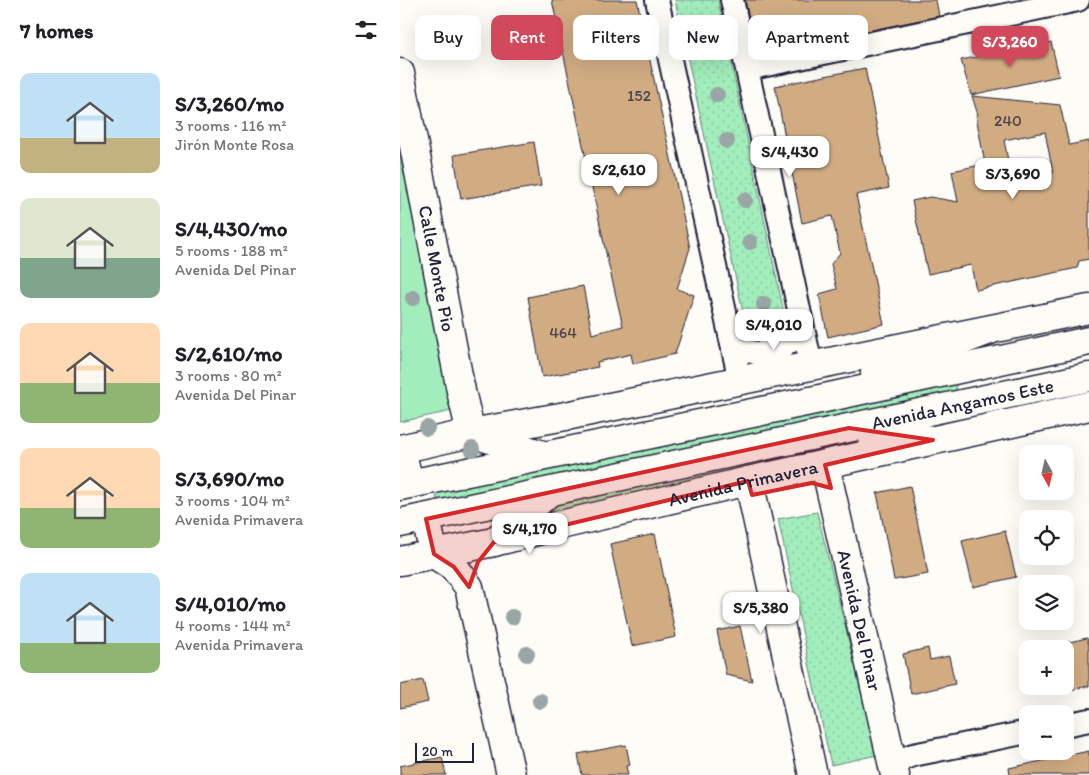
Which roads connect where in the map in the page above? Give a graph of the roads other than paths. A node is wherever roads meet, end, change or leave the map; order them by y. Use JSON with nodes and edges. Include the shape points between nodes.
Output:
{"nodes":[{"id":1,"x":657,"y":0,"type":"edge"},
{"id":2,"x":732,"y":0,"type":"edge"},
{"id":3,"x":1078,"y":0,"type":"edge"},
{"id":4,"x":747,"y":68,"type":"junction"},
{"id":5,"x":400,"y":73,"type":"edge"},
{"id":6,"x":1089,"y":309,"type":"edge"},
{"id":7,"x":803,"y":328,"type":"junction"},
{"id":8,"x":990,"y":330,"type":"junction"},
{"id":9,"x":1089,"y":341,"type":"edge"},
{"id":10,"x":732,"y":344,"type":"junction"},
{"id":11,"x":811,"y":365,"type":"junction"},
{"id":12,"x":1082,"y":378,"type":"edge"},
{"id":13,"x":740,"y":380,"type":"junction"},
{"id":14,"x":820,"y":399,"type":"junction"},
{"id":15,"x":1089,"y":406,"type":"edge"},
{"id":16,"x":849,"y":428,"type":"junction"},
{"id":17,"x":472,"y":433,"type":"junction"},
{"id":18,"x":933,"y":440,"type":"junction"},
{"id":19,"x":401,"y":449,"type":"edge"},
{"id":20,"x":547,"y":456,"type":"junction"},
{"id":21,"x":828,"y":476,"type":"junction"},
{"id":22,"x":405,"y":485,"type":"edge"},
{"id":23,"x":750,"y":488,"type":"junction"},
{"id":24,"x":551,"y":491,"type":"junction"},
{"id":25,"x":413,"y":521,"type":"edge"},
{"id":26,"x":494,"y":542,"type":"junction"},
{"id":27,"x":434,"y":554,"type":"junction"},
{"id":28,"x":400,"y":561,"type":"edge"},
{"id":29,"x":469,"y":587,"type":"junction"},
{"id":30,"x":1089,"y":720,"type":"edge"},
{"id":31,"x":1074,"y":723,"type":"edge"},
{"id":32,"x":1019,"y":734,"type":"edge"},
{"id":33,"x":893,"y":769,"type":"edge"},
{"id":34,"x":511,"y":775,"type":"edge"},
{"id":35,"x":813,"y":775,"type":"edge"}],
"edges":[{"from":1,"to":10,"type":"street"},
{"from":2,"to":4,"type":"street"},
{"from":3,"to":4,"type":"street"},
{"from":4,"to":7,"type":"street"},
{"from":5,"to":17,"type":"main road","name":"Calle Monte Pio","via":[[461,391]]},
{"from":6,"to":8,"type":"main road"},
{"from":7,"to":10,"type":"street","via":[[784,347],[771,351],[757,353],[738,349]]},
{"from":7,"to":11,"type":"street"},
{"from":8,"to":11,"type":"main road"},
{"from":8,"to":14,"type":"main road","via":[[874,374]]},
{"from":9,"to":14,"type":"main road"},
{"from":10,"to":13,"type":"street"},
{"from":11,"to":13,"type":"main road"},
{"from":12,"to":16,"type":"main road","name":"Avenida Angamos Este"},
{"from":13,"to":17,"type":"main road"},
{"from":14,"to":20,"type":"main road"},
{"from":15,"to":18,"type":"main road","name":"Avenida Primavera"},
{"from":16,"to":18,"type":"main road"},
{"from":16,"to":24,"type":"main road","name":"Avenida Primavera"},
{"from":17,"to":19,"type":"main road"},
{"from":17,"to":20,"type":"main road"},
{"from":18,"to":21,"type":"main road","name":"Avenida Primavera"},
{"from":19,"to":22,"type":"main road"},
{"from":20,"to":22,"type":"main road"},
{"from":21,"to":23,"type":"main road","name":"Avenida Primavera"},
{"from":21,"to":33,"type":"main road","name":"Avenida Del Pinar"},
{"from":23,"to":26,"type":"main road","name":"Avenida Primavera","via":[[556,526]]},
{"from":23,"to":35,"type":"main road"},
{"from":24,"to":25,"type":"main road","name":"Avenida Primavera"},
{"from":24,"to":26,"type":"main road"},
{"from":25,"to":27,"type":"main road"},
{"from":26,"to":27,"type":"main road","name":"Avenida Primavera"},
{"from":26,"to":29,"type":"main road","via":[[478,562]]},
{"from":27,"to":28,"type":"main road","name":"Avenida Primavera"},
{"from":27,"to":29,"type":"main road","via":[[454,567]]},
{"from":29,"to":34,"type":"main road"},
{"from":30,"to":31,"type":"street"},
{"from":32,"to":33,"type":"street","via":[[913,755]]}]}
